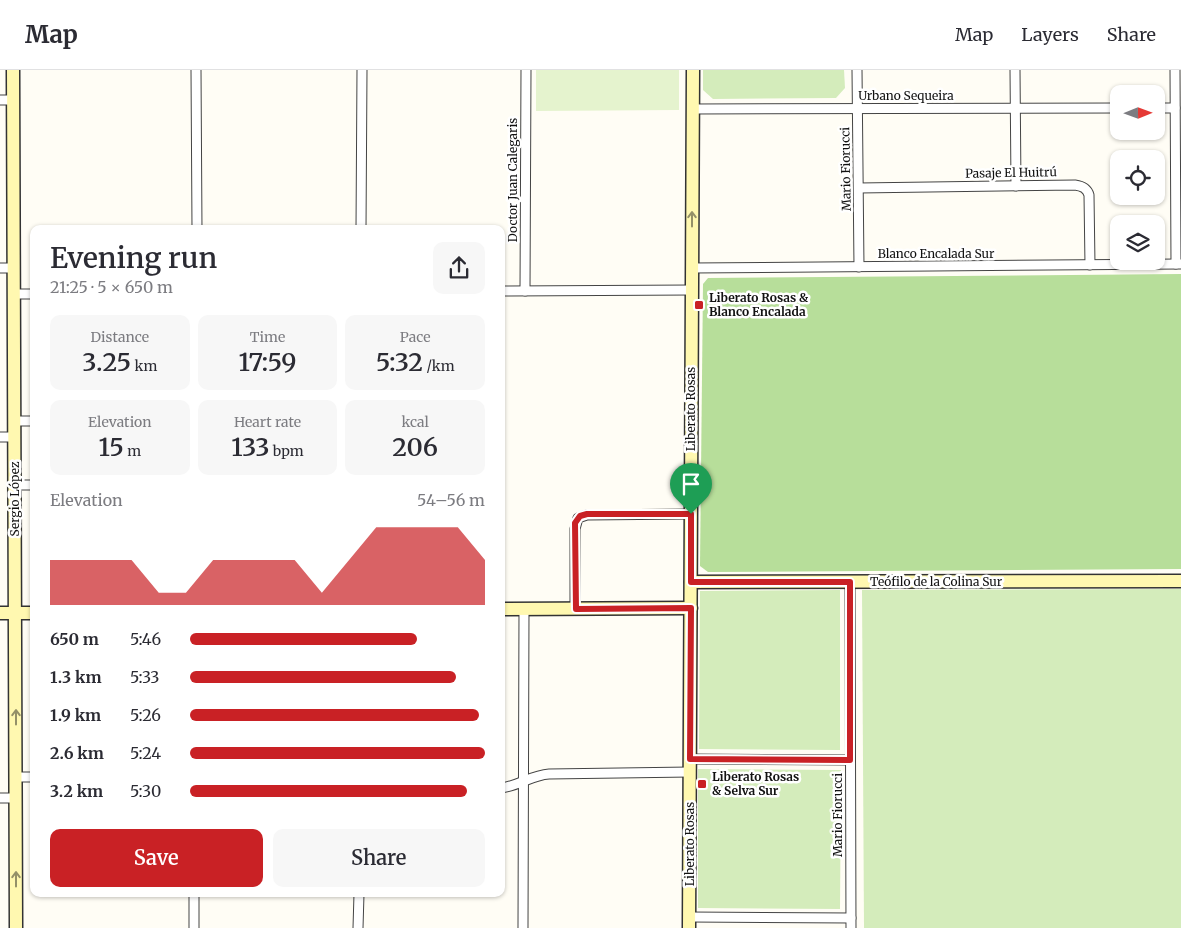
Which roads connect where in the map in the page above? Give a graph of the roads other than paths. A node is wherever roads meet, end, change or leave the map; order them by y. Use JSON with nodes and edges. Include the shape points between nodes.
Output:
{"nodes":[{"id":1,"x":13,"y":70,"type":"edge"},
{"id":2,"x":196,"y":70,"type":"edge"},
{"id":3,"x":362,"y":70,"type":"edge"},
{"id":4,"x":526,"y":70,"type":"edge"},
{"id":5,"x":693,"y":70,"type":"edge"},
{"id":6,"x":857,"y":70,"type":"edge"},
{"id":7,"x":1015,"y":70,"type":"edge"},
{"id":8,"x":1175,"y":70,"type":"edge"},
{"id":9,"x":6,"y":100,"type":"edge"},
{"id":10,"x":1016,"y":108,"type":"junction"},
{"id":11,"x":1110,"y":108,"type":"edge"},
{"id":12,"x":1165,"y":108,"type":"edge"},
{"id":13,"x":1175,"y":108,"type":"junction"},
{"id":14,"x":693,"y":109,"type":"junction"},
{"id":15,"x":858,"y":109,"type":"junction"},
{"id":16,"x":1178,"y":118,"type":"edge"},
{"id":17,"x":1016,"y":186,"type":"junction"},
{"id":18,"x":858,"y":188,"type":"junction"},
{"id":19,"x":197,"y":225,"type":"edge"},
{"id":20,"x":361,"y":225,"type":"edge"},
{"id":21,"x":1179,"y":264,"type":"edge"},
{"id":22,"x":1090,"y":265,"type":"junction"},
{"id":23,"x":859,"y":267,"type":"junction"},
{"id":24,"x":0,"y":268,"type":"edge"},
{"id":25,"x":14,"y":268,"type":"junction"},
{"id":26,"x":692,"y":268,"type":"junction"},
{"id":27,"x":525,"y":290,"type":"junction"},
{"id":28,"x":692,"y":290,"type":"junction"},
{"id":29,"x":505,"y":291,"type":"edge"},
{"id":30,"x":14,"y":294,"type":"junction"},
{"id":31,"x":30,"y":294,"type":"edge"},
{"id":32,"x":14,"y":421,"type":"junction"},
{"id":33,"x":30,"y":421,"type":"edge"},
{"id":34,"x":0,"y":437,"type":"edge"},
{"id":35,"x":15,"y":437,"type":"junction"},
{"id":36,"x":15,"y":485,"type":"junction"},
{"id":37,"x":30,"y":485,"type":"edge"},
{"id":38,"x":691,"y":514,"type":"junction"},
{"id":39,"x":1181,"y":580,"type":"edge"},
{"id":40,"x":691,"y":582,"type":"junction"},
{"id":41,"x":850,"y":582,"type":"junction"},
{"id":42,"x":691,"y":608,"type":"junction"},
{"id":43,"x":505,"y":609,"type":"edge"},
{"id":44,"x":524,"y":609,"type":"junction"},
{"id":45,"x":576,"y":609,"type":"junction"},
{"id":46,"x":0,"y":613,"type":"edge"},
{"id":47,"x":16,"y":613,"type":"junction"},
{"id":48,"x":30,"y":613,"type":"edge"},
{"id":49,"x":850,"y":760,"type":"junction"},
{"id":50,"x":690,"y":766,"type":"junction"},
{"id":51,"x":16,"y":777,"type":"junction"},
{"id":52,"x":30,"y":777,"type":"edge"},
{"id":53,"x":524,"y":781,"type":"junction"},
{"id":54,"x":505,"y":787,"type":"edge"},
{"id":55,"x":0,"y":798,"type":"edge"},
{"id":56,"x":16,"y":798,"type":"junction"},
{"id":57,"x":194,"y":897,"type":"edge"},
{"id":58,"x":359,"y":897,"type":"edge"},
{"id":59,"x":851,"y":918,"type":"junction"},
{"id":60,"x":689,"y":922,"type":"edge"},
{"id":61,"x":16,"y":928,"type":"edge"},
{"id":62,"x":194,"y":928,"type":"edge"},
{"id":63,"x":358,"y":928,"type":"edge"},
{"id":64,"x":523,"y":928,"type":"edge"},
{"id":65,"x":851,"y":928,"type":"edge"}],
"edges":[{"from":1,"to":9,"type":"street","name":"Sergio López"},
{"from":2,"to":19,"type":"street"},
{"from":3,"to":20,"type":"street"},
{"from":4,"to":27,"type":"street","name":"Doctor Juan Calegaris"},
{"from":5,"to":14,"type":"street","name":"Liberato Rosas"},
{"from":6,"to":15,"type":"street","name":"Mario Fiorucci"},
{"from":7,"to":10,"type":"street"},
{"from":8,"to":13,"type":"street"},
{"from":9,"to":25,"type":"street","name":"Sergio López"},
{"from":10,"to":11,"type":"street","name":"Urbano Sequeira"},
{"from":10,"to":15,"type":"street","name":"Urbano Sequeira"},
{"from":10,"to":17,"type":"street"},
{"from":12,"to":13,"type":"street"},
{"from":13,"to":16,"type":"street"},
{"from":14,"to":15,"type":"street","name":"Urbano Sequeira"},
{"from":26,"to":14,"type":"street","name":"Liberato Rosas","one_way":true},
{"from":15,"to":18,"type":"street","name":"Mario Fiorucci"},
{"from":16,"to":21,"type":"street"},
{"from":17,"to":18,"type":"street","name":"Pasaje El Huitrú"},
{"from":17,"to":22,"type":"street","name":"Pasaje El Huitrú","via":[[1075,185],[1087,190]]},
{"from":18,"to":23,"type":"street","name":"Mario Fiorucci"},
{"from":21,"to":22,"type":"street","name":"Blanco Encalada Sur"},
{"from":22,"to":23,"type":"street","name":"Blanco Encalada Sur"},
{"from":23,"to":26,"type":"street","name":"Blanco Encalada Sur"},
{"from":24,"to":25,"type":"street"},
{"from":25,"to":30,"type":"street","name":"Sergio López"},
{"from":26,"to":28,"type":"street","name":"Liberato Rosas"},
{"from":27,"to":28,"type":"street"},
{"from":27,"to":29,"type":"street"},
{"from":28,"to":38,"type":"street","name":"Liberato Rosas"},
{"from":30,"to":31,"type":"street"},
{"from":30,"to":32,"type":"street","name":"Sergio López"},
{"from":32,"to":33,"type":"street"},
{"from":32,"to":35,"type":"street","name":"Sergio López"},
{"from":34,"to":35,"type":"street"},
{"from":35,"to":36,"type":"street","name":"Sergio López"},
{"from":36,"to":37,"type":"street"},
{"from":36,"to":47,"type":"street","name":"Sergio López"},
{"from":38,"to":40,"type":"street","name":"Liberato Rosas"},
{"from":38,"to":45,"type":"street","via":[[587,514],[578,518],[575,529]]},
{"from":39,"to":41,"type":"street","name":"Teófilo de la Colina Sur"},
{"from":40,"to":41,"type":"street","name":"Teófilo de la Colina Sur"},
{"from":40,"to":42,"type":"street","name":"Liberato Rosas"},
{"from":41,"to":49,"type":"street","name":"Mario Fiorucci"},
{"from":42,"to":45,"type":"street"},
{"from":42,"to":50,"type":"street","name":"Liberato Rosas"},
{"from":43,"to":44,"type":"street"},
{"from":44,"to":45,"type":"street"},
{"from":44,"to":53,"type":"street"},
{"from":46,"to":47,"type":"street"},
{"from":47,"to":48,"type":"street"},
{"from":51,"to":47,"type":"street","name":"Sergio López","one_way":true},
{"from":49,"to":50,"type":"street"},
{"from":49,"to":59,"type":"street","name":"Mario Fiorucci"},
{"from":50,"to":53,"type":"street","via":[[549,774]]},
{"from":50,"to":60,"type":"street","name":"Liberato Rosas"},
{"from":51,"to":52,"type":"street"},
{"from":51,"to":56,"type":"street","name":"Sergio López"},
{"from":53,"to":54,"type":"street"},
{"from":53,"to":64,"type":"street"},
{"from":55,"to":56,"type":"street"},
{"from":61,"to":56,"type":"street","name":"Sergio López","one_way":true},
{"from":57,"to":62,"type":"street"},
{"from":58,"to":63,"type":"street"},
{"from":59,"to":60,"type":"street"},
{"from":59,"to":65,"type":"street","name":"Mario Fiorucci"}]}
